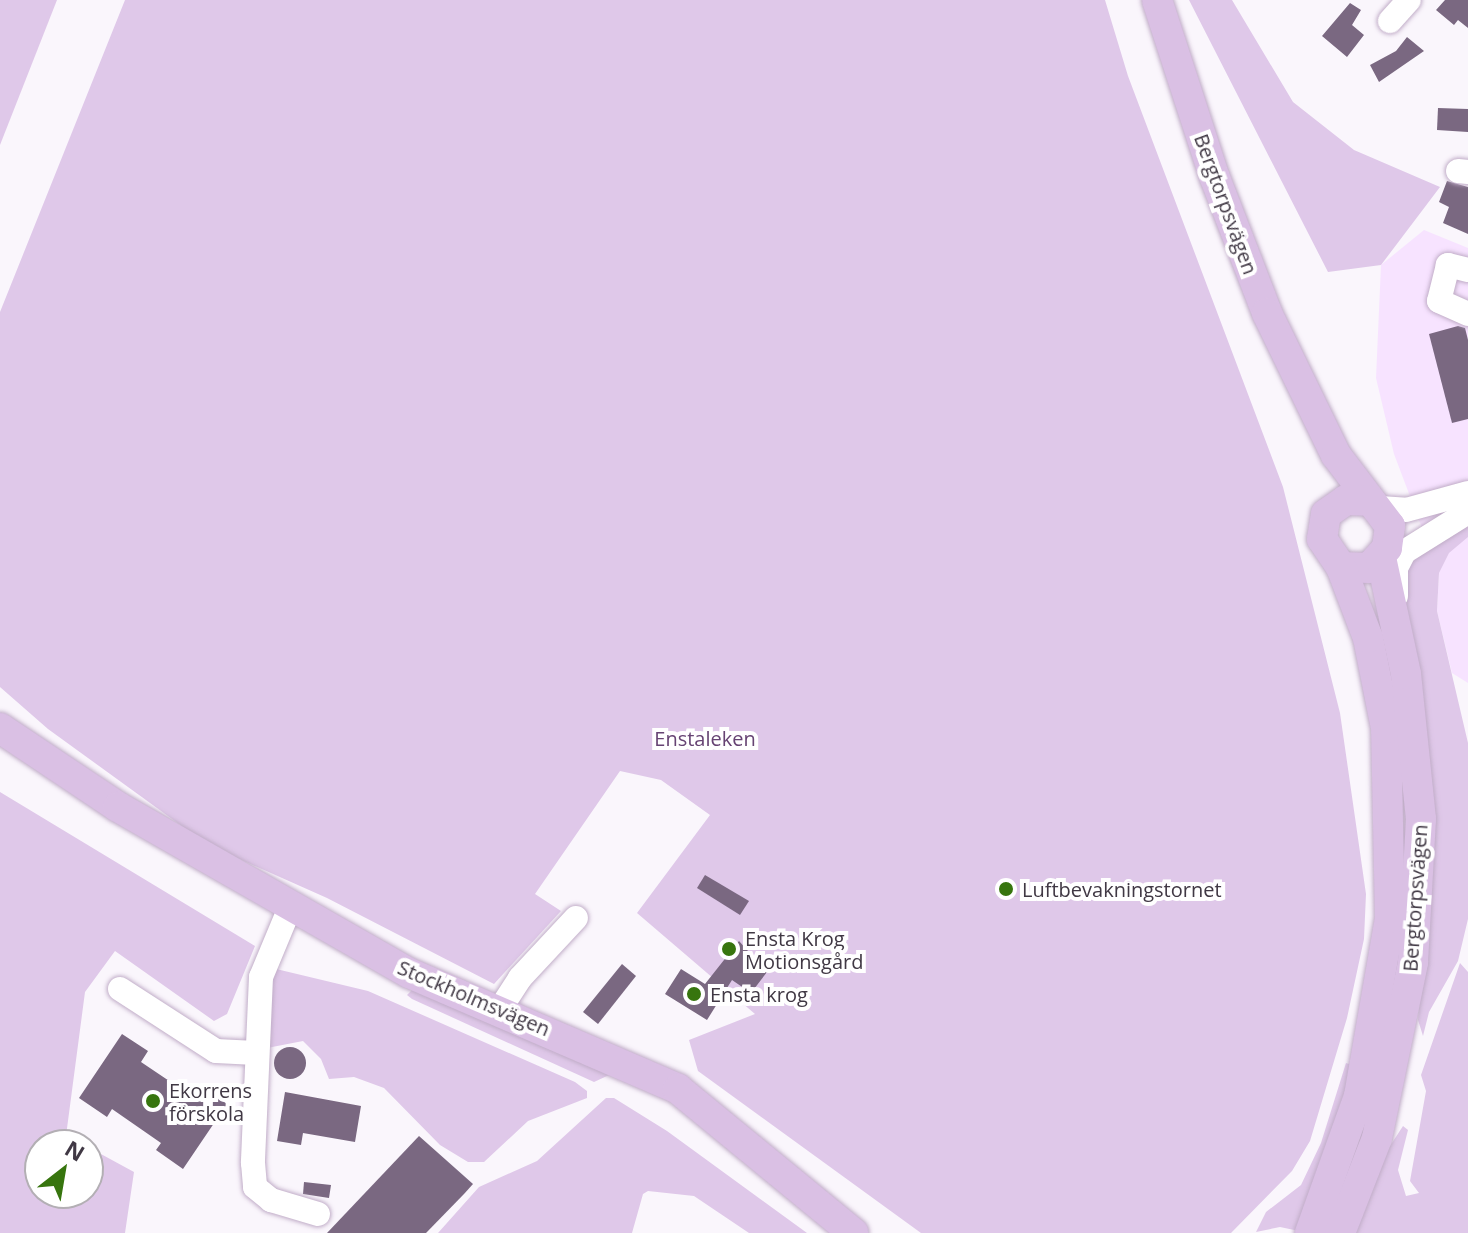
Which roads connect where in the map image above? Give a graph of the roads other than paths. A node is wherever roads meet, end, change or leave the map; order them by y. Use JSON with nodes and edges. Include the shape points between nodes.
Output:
{"nodes":[{"id":1,"x":1157,"y":0,"type":"edge"},
{"id":2,"x":1409,"y":0,"type":"edge"},
{"id":3,"x":1390,"y":21,"type":"dead end"},
{"id":4,"x":1468,"y":270,"type":"edge"},
{"id":5,"x":1468,"y":314,"type":"edge"},
{"id":6,"x":1309,"y":403,"type":"junction"},
{"id":7,"x":1468,"y":493,"type":"edge"},
{"id":8,"x":1375,"y":504,"type":"junction"},
{"id":9,"x":1468,"y":504,"type":"edge"},
{"id":10,"x":1334,"y":505,"type":"junction"},
{"id":11,"x":1468,"y":512,"type":"edge"},
{"id":12,"x":1384,"y":552,"type":"junction"},
{"id":13,"x":1341,"y":567,"type":"junction"},
{"id":14,"x":1406,"y":674,"type":"junction"},
{"id":15,"x":0,"y":728,"type":"edge"},
{"id":16,"x":291,"y":905,"type":"junction"},
{"id":17,"x":576,"y":918,"type":"dead end"},
{"id":18,"x":120,"y":989,"type":"dead end"},
{"id":19,"x":500,"y":1009,"type":"junction"},
{"id":20,"x":256,"y":1053,"type":"junction"},
{"id":21,"x":314,"y":1227,"type":"edge"},
{"id":22,"x":853,"y":1233,"type":"edge"},
{"id":23,"x":1310,"y":1233,"type":"edge"},
{"id":24,"x":1340,"y":1233,"type":"edge"}],
"edges":[{"from":1,"to":6,"type":"main road","name":"Bergtorpsvägen","via":[[1215,178]]},
{"from":2,"to":3,"type":"street"},
{"from":4,"to":5,"type":"street","via":[[1448,265],[1439,301]]},
{"from":6,"to":8,"type":"main road","name":"Bergtorpsvägen","via":[[1336,455]]},
{"from":6,"to":10,"type":"main road","name":"Bergtorpsvägen"},
{"from":7,"to":8,"type":"street","via":[[1406,510]]},
{"from":8,"to":10,"type":"main road"},
{"from":8,"to":12,"type":"main road","name":"Bergtorpsvägen","via":[[1390,526]]},
{"from":9,"to":12,"type":"street","via":[[1406,529]]},
{"from":10,"to":13,"type":"main road","name":"Bergtorpsvägen","via":[[1322,525],[1322,539]]},
{"from":11,"to":14,"type":"street","via":[[1414,542],[1396,568]]},
{"from":12,"to":13,"type":"main road","via":[[1369,568]]},
{"from":12,"to":14,"type":"main road","name":"Bergtorpsvägen"},
{"from":13,"to":23,"type":"main road","name":"Bergtorpsvägen","via":[[1368,638],[1386,728],[1390,918],[1359,1096]]},
{"from":14,"to":24,"type":"main road","name":"Bergtorpsvägen","via":[[1421,819],[1413,962],[1377,1138]]},
{"from":15,"to":16,"type":"main road","name":"Stockholmsvägen","via":[[118,807]]},
{"from":16,"to":19,"type":"main road","name":"Stockholmsvägen","via":[[409,973]]},
{"from":16,"to":20,"type":"street","via":[[261,977]]},
{"from":17,"to":19,"type":"street","via":[[520,978]]},
{"from":18,"to":20,"type":"street","via":[[216,1051]]},
{"from":19,"to":22,"type":"main road","name":"Stockholmsvägen","via":[[678,1089]]},
{"from":20,"to":21,"type":"street","via":[[255,1187]]}]}
